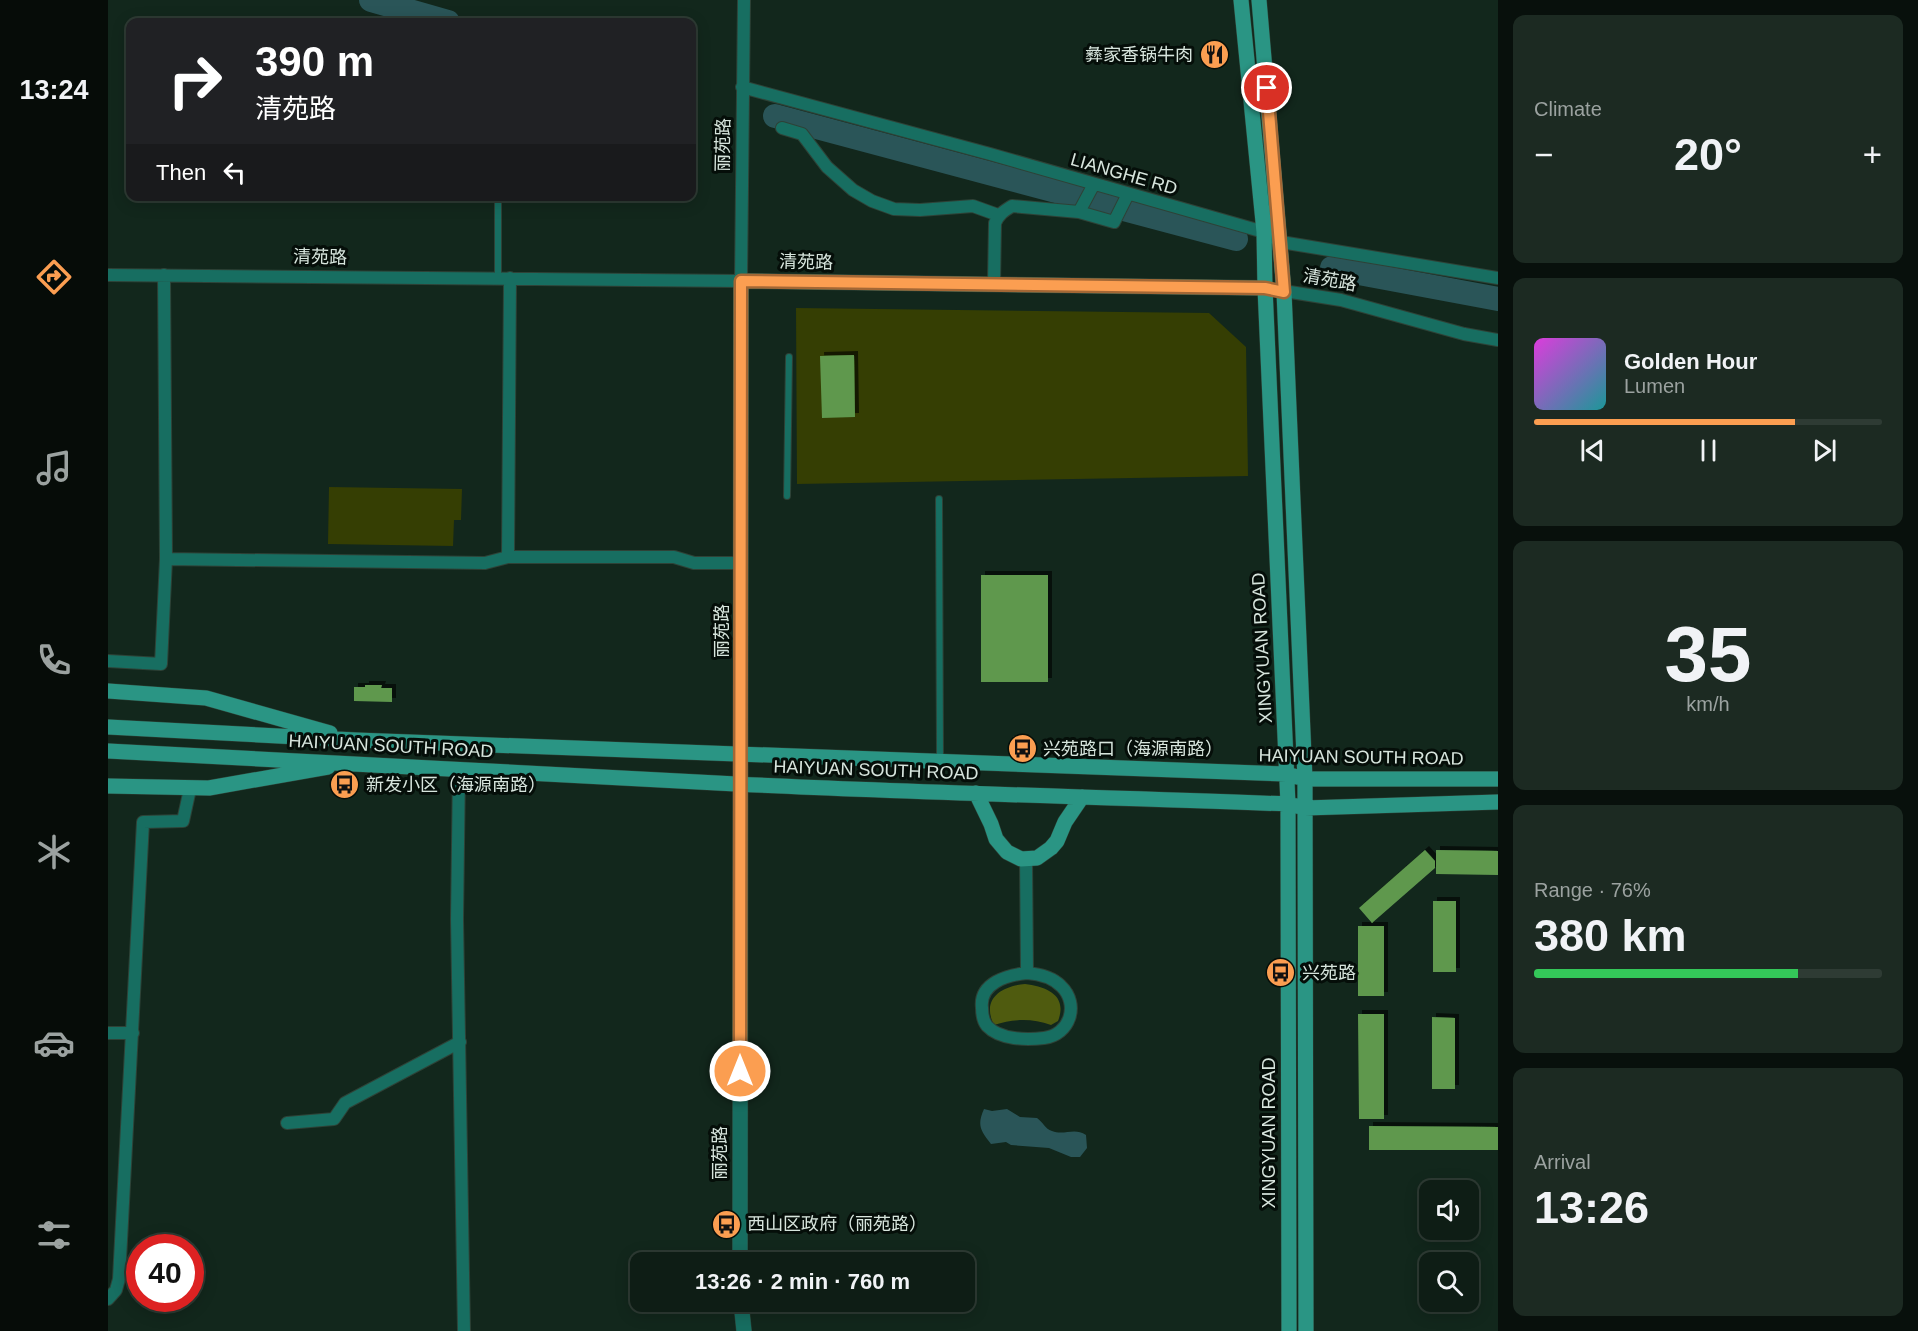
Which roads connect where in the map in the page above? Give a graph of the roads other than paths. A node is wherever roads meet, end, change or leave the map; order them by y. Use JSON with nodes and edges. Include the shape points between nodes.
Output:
{"nodes":[{"id":1,"x":744,"y":0,"type":"edge"},
{"id":2,"x":1241,"y":0,"type":"edge"},
{"id":3,"x":1258,"y":0,"type":"edge"},
{"id":4,"x":742,"y":87,"type":"junction"},
{"id":5,"x":782,"y":128,"type":"dead end"},
{"id":6,"x":1094,"y":184,"type":"junction"},
{"id":7,"x":1128,"y":194,"type":"junction"},
{"id":8,"x":498,"y":201,"type":"edge"},
{"id":9,"x":1079,"y":212,"type":"junction"},
{"id":10,"x":998,"y":215,"type":"junction"},
{"id":11,"x":1264,"y":232,"type":"junction"},
{"id":12,"x":1281,"y":242,"type":"junction"},
{"id":13,"x":108,"y":274,"type":"edge"},
{"id":14,"x":164,"y":275,"type":"junction"},
{"id":15,"x":504,"y":278,"type":"junction"},
{"id":16,"x":1498,"y":278,"type":"edge"},
{"id":17,"x":741,"y":281,"type":"junction"},
{"id":18,"x":994,"y":284,"type":"junction"},
{"id":19,"x":1265,"y":288,"type":"junction"},
{"id":20,"x":1284,"y":292,"type":"junction"},
{"id":21,"x":1498,"y":340,"type":"edge"},
{"id":22,"x":789,"y":357,"type":"dead end"},
{"id":23,"x":788,"y":496,"type":"dead end"},
{"id":24,"x":939,"y":499,"type":"dead end"},
{"id":25,"x":508,"y":557,"type":"junction"},
{"id":26,"x":166,"y":559,"type":"junction"},
{"id":27,"x":741,"y":562,"type":"junction"},
{"id":28,"x":108,"y":661,"type":"edge"},
{"id":29,"x":108,"y":691,"type":"edge"},
{"id":30,"x":108,"y":727,"type":"edge"},
{"id":31,"x":356,"y":740,"type":"junction"},
{"id":32,"x":108,"y":751,"type":"edge"},
{"id":33,"x":741,"y":755,"type":"junction"},
{"id":34,"x":355,"y":762,"type":"junction"},
{"id":35,"x":940,"y":762,"type":"junction"},
{"id":36,"x":459,"y":770,"type":"junction"},
{"id":37,"x":1286,"y":774,"type":"junction"},
{"id":38,"x":1305,"y":778,"type":"junction"},
{"id":39,"x":1498,"y":779,"type":"edge"},
{"id":40,"x":741,"y":784,"type":"junction"},
{"id":41,"x":108,"y":786,"type":"edge"},
{"id":42,"x":190,"y":789,"type":"junction"},
{"id":43,"x":976,"y":793,"type":"junction"},
{"id":44,"x":1082,"y":796,"type":"junction"},
{"id":45,"x":1498,"y":802,"type":"edge"},
{"id":46,"x":1288,"y":804,"type":"junction"},
{"id":47,"x":1305,"y":808,"type":"junction"},
{"id":48,"x":1026,"y":858,"type":"junction"},
{"id":49,"x":1027,"y":973,"type":"junction"},
{"id":50,"x":108,"y":1033,"type":"edge"},
{"id":51,"x":133,"y":1033,"type":"junction"},
{"id":52,"x":460,"y":1042,"type":"junction"},
{"id":53,"x":286,"y":1123,"type":"dead end"},
{"id":54,"x":740,"y":1252,"type":"edge"},
{"id":55,"x":108,"y":1299,"type":"edge"},
{"id":56,"x":742,"y":1312,"type":"edge"},
{"id":57,"x":464,"y":1331,"type":"edge"},
{"id":58,"x":744,"y":1331,"type":"edge"},
{"id":59,"x":1289,"y":1331,"type":"edge"},
{"id":60,"x":1306,"y":1331,"type":"edge"}],
"edges":[{"from":1,"to":4,"type":"street","name":"丽苑路"},
{"from":2,"to":11,"type":"main road","name":"XINGYUAN ROAD"},
{"from":3,"to":12,"type":"main road","name":"XINGYUAN ROAD"},
{"from":4,"to":6,"type":"street","name":"LIANGHE RD"},
{"from":4,"to":17,"type":"street","name":"丽苑路"},
{"from":5,"to":10,"type":"street","via":[[802,134],[827,167],[872,201],[912,209],[974,206]]},
{"from":6,"to":7,"type":"street","name":"LIANGHE RD"},
{"from":6,"to":9,"type":"street"},
{"from":7,"to":9,"type":"street","via":[[1114,222]]},
{"from":7,"to":11,"type":"street","name":"LIANGHE RD"},
{"from":8,"to":15,"type":"lane"},
{"from":9,"to":10,"type":"street","via":[[1012,206]]},
{"from":10,"to":18,"type":"street"},
{"from":11,"to":12,"type":"street","name":"LIANGHE RD"},
{"from":11,"to":19,"type":"main road","name":"XINGYUAN ROAD"},
{"from":12,"to":16,"type":"street","name":"LIANGHE RD"},
{"from":12,"to":20,"type":"main road","name":"XINGYUAN ROAD"},
{"from":13,"to":14,"type":"street","name":"清苑路"},
{"from":14,"to":15,"type":"street","name":"清苑路"},
{"from":14,"to":26,"type":"street"},
{"from":15,"to":17,"type":"street","name":"清苑路"},
{"from":15,"to":25,"type":"street"},
{"from":17,"to":18,"type":"street","name":"清苑路"},
{"from":17,"to":27,"type":"street","name":"丽苑路"},
{"from":18,"to":19,"type":"street","name":"清苑路"},
{"from":19,"to":20,"type":"street","name":"清苑路"},
{"from":19,"to":37,"type":"main road","name":"XINGYUAN ROAD"},
{"from":20,"to":21,"type":"street","name":"清苑路","via":[[1341,300]]},
{"from":20,"to":38,"type":"main road","name":"XINGYUAN ROAD"},
{"from":22,"to":23,"type":"lane"},
{"from":24,"to":35,"type":"lane"},
{"from":25,"to":26,"type":"street","via":[[485,563]]},
{"from":25,"to":27,"type":"street","via":[[674,557],[694,563]]},
{"from":26,"to":28,"type":"street","via":[[161,664]]},
{"from":27,"to":33,"type":"street","name":"丽苑路"},
{"from":29,"to":31,"type":"main road","via":[[206,698]]},
{"from":30,"to":31,"type":"main road","name":"HAIYUAN SOUTH ROAD"},
{"from":31,"to":33,"type":"main road","name":"HAIYUAN SOUTH ROAD"},
{"from":32,"to":34,"type":"main road","name":"HAIYUAN SOUTH ROAD"},
{"from":33,"to":35,"type":"main road","name":"HAIYUAN SOUTH ROAD"},
{"from":33,"to":40,"type":"street","name":"丽苑路"},
{"from":34,"to":36,"type":"main road","name":"HAIYUAN SOUTH ROAD"},
{"from":34,"to":42,"type":"main road"},
{"from":35,"to":37,"type":"main road","name":"HAIYUAN SOUTH ROAD"},
{"from":36,"to":40,"type":"main road","name":"HAIYUAN SOUTH ROAD"},
{"from":36,"to":52,"type":"street"},
{"from":37,"to":38,"type":"main road","name":"HAIYUAN SOUTH ROAD"},
{"from":37,"to":46,"type":"main road","name":"XINGYUAN ROAD"},
{"from":38,"to":39,"type":"main road","name":"HAIYUAN SOUTH ROAD"},
{"from":38,"to":47,"type":"main road","name":"XINGYUAN ROAD"},
{"from":40,"to":43,"type":"main road","name":"HAIYUAN SOUTH ROAD"},
{"from":40,"to":54,"type":"street","name":"丽苑路"},
{"from":41,"to":42,"type":"main road"},
{"from":42,"to":51,"type":"street","via":[[183,821],[143,822]]},
{"from":43,"to":44,"type":"main road","name":"HAIYUAN SOUTH ROAD"},
{"from":43,"to":48,"type":"main road","via":[[1001,846],[1014,856]]},
{"from":44,"to":46,"type":"main road","name":"HAIYUAN SOUTH ROAD"},
{"from":44,"to":48,"type":"main road","via":[[1051,848],[1037,858]]},
{"from":45,"to":47,"type":"main road","name":"HAIYUAN SOUTH ROAD"},
{"from":46,"to":47,"type":"main road","name":"HAIYUAN SOUTH ROAD"},
{"from":46,"to":59,"type":"main road","name":"XINGYUAN ROAD"},
{"from":47,"to":60,"type":"main road","name":"XINGYUAN ROAD"},
{"from":48,"to":49,"type":"street"},
{"from":49,"to":49,"type":"street","via":[[998,980],[988,988],[981,1003],[983,1020],[1002,1035],[1044,1038],[1060,1033],[1071,1013],[1063,987],[1053,979]]},
{"from":50,"to":51,"type":"street"},
{"from":51,"to":55,"type":"street","via":[[119,1279]]},
{"from":52,"to":53,"type":"street","via":[[345,1103],[334,1119]]},
{"from":52,"to":57,"type":"street"},
{"from":56,"to":58,"type":"street"}]}
